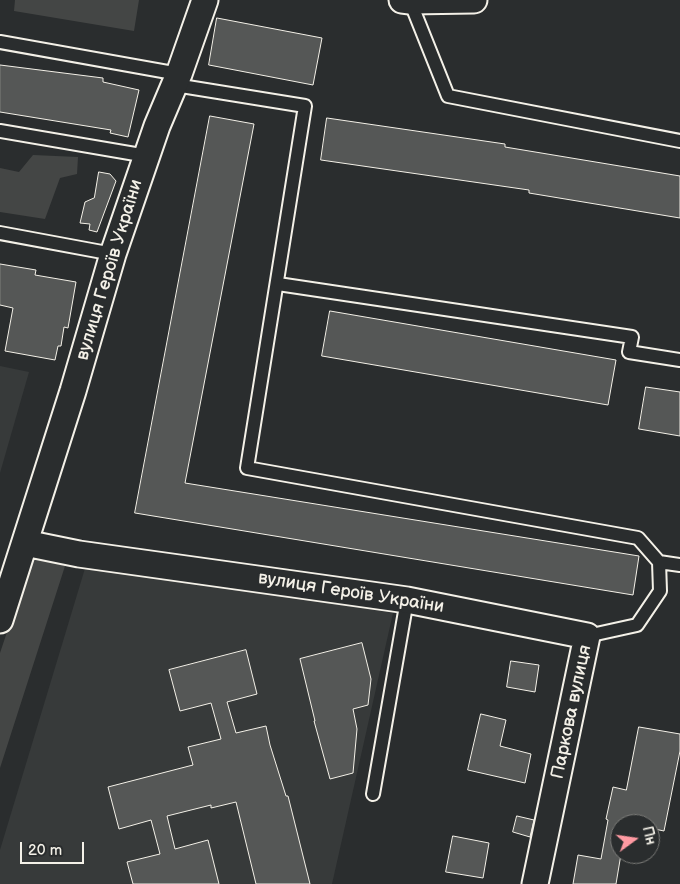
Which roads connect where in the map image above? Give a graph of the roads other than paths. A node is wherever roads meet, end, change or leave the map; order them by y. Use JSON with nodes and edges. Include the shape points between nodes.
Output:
{"nodes":[{"id":1,"x":206,"y":0,"type":"edge"},
{"id":2,"x":474,"y":0,"type":"edge"},
{"id":3,"x":406,"y":1,"type":"edge"},
{"id":4,"x":0,"y":42,"type":"edge"},
{"id":5,"x":177,"y":80,"type":"junction"},
{"id":6,"x":0,"y":131,"type":"edge"},
{"id":7,"x":680,"y":141,"type":"edge"},
{"id":8,"x":147,"y":156,"type":"junction"},
{"id":9,"x":0,"y":233,"type":"edge"},
{"id":10,"x":113,"y":254,"type":"junction"},
{"id":11,"x":278,"y":284,"type":"junction"},
{"id":12,"x":680,"y":360,"type":"edge"},
{"id":13,"x":25,"y":543,"type":"junction"},
{"id":14,"x":659,"y":562,"type":"junction"},
{"id":15,"x":680,"y":565,"type":"edge"},
{"id":16,"x":407,"y":600,"type":"junction"},
{"id":17,"x":0,"y":620,"type":"edge"},
{"id":18,"x":586,"y":641,"type":"junction"},
{"id":19,"x":373,"y":794,"type":"dead end"},
{"id":20,"x":536,"y":884,"type":"edge"}],
"edges":[{"from":1,"to":5,"type":"street","name":"вулиця Героїв України"},
{"from":2,"to":3,"type":"street"},
{"from":3,"to":7,"type":"lane","via":[[448,96]]},
{"from":4,"to":5,"type":"lane"},
{"from":5,"to":8,"type":"street","name":"вулиця Героїв України"},
{"from":5,"to":11,"type":"lane","via":[[306,106]]},
{"from":6,"to":8,"type":"lane"},
{"from":8,"to":10,"type":"street","name":"вулиця Героїв України"},
{"from":9,"to":10,"type":"lane"},
{"from":10,"to":13,"type":"street","name":"вулиця Героїв України"},
{"from":11,"to":12,"type":"lane","via":[[632,337],[629,352]]},
{"from":11,"to":14,"type":"lane","via":[[247,468],[638,538]]},
{"from":13,"to":16,"type":"street","name":"вулиця Героїв України","via":[[79,554]]},
{"from":13,"to":17,"type":"street","name":"вулиця Героїв України"},
{"from":14,"to":15,"type":"lane"},
{"from":14,"to":18,"type":"lane","via":[[660,590],[637,625]]},
{"from":16,"to":18,"type":"street","name":"вулиця Героїв України"},
{"from":16,"to":19,"type":"lane"},
{"from":18,"to":20,"type":"street","name":"Паркова вулиця"}]}
